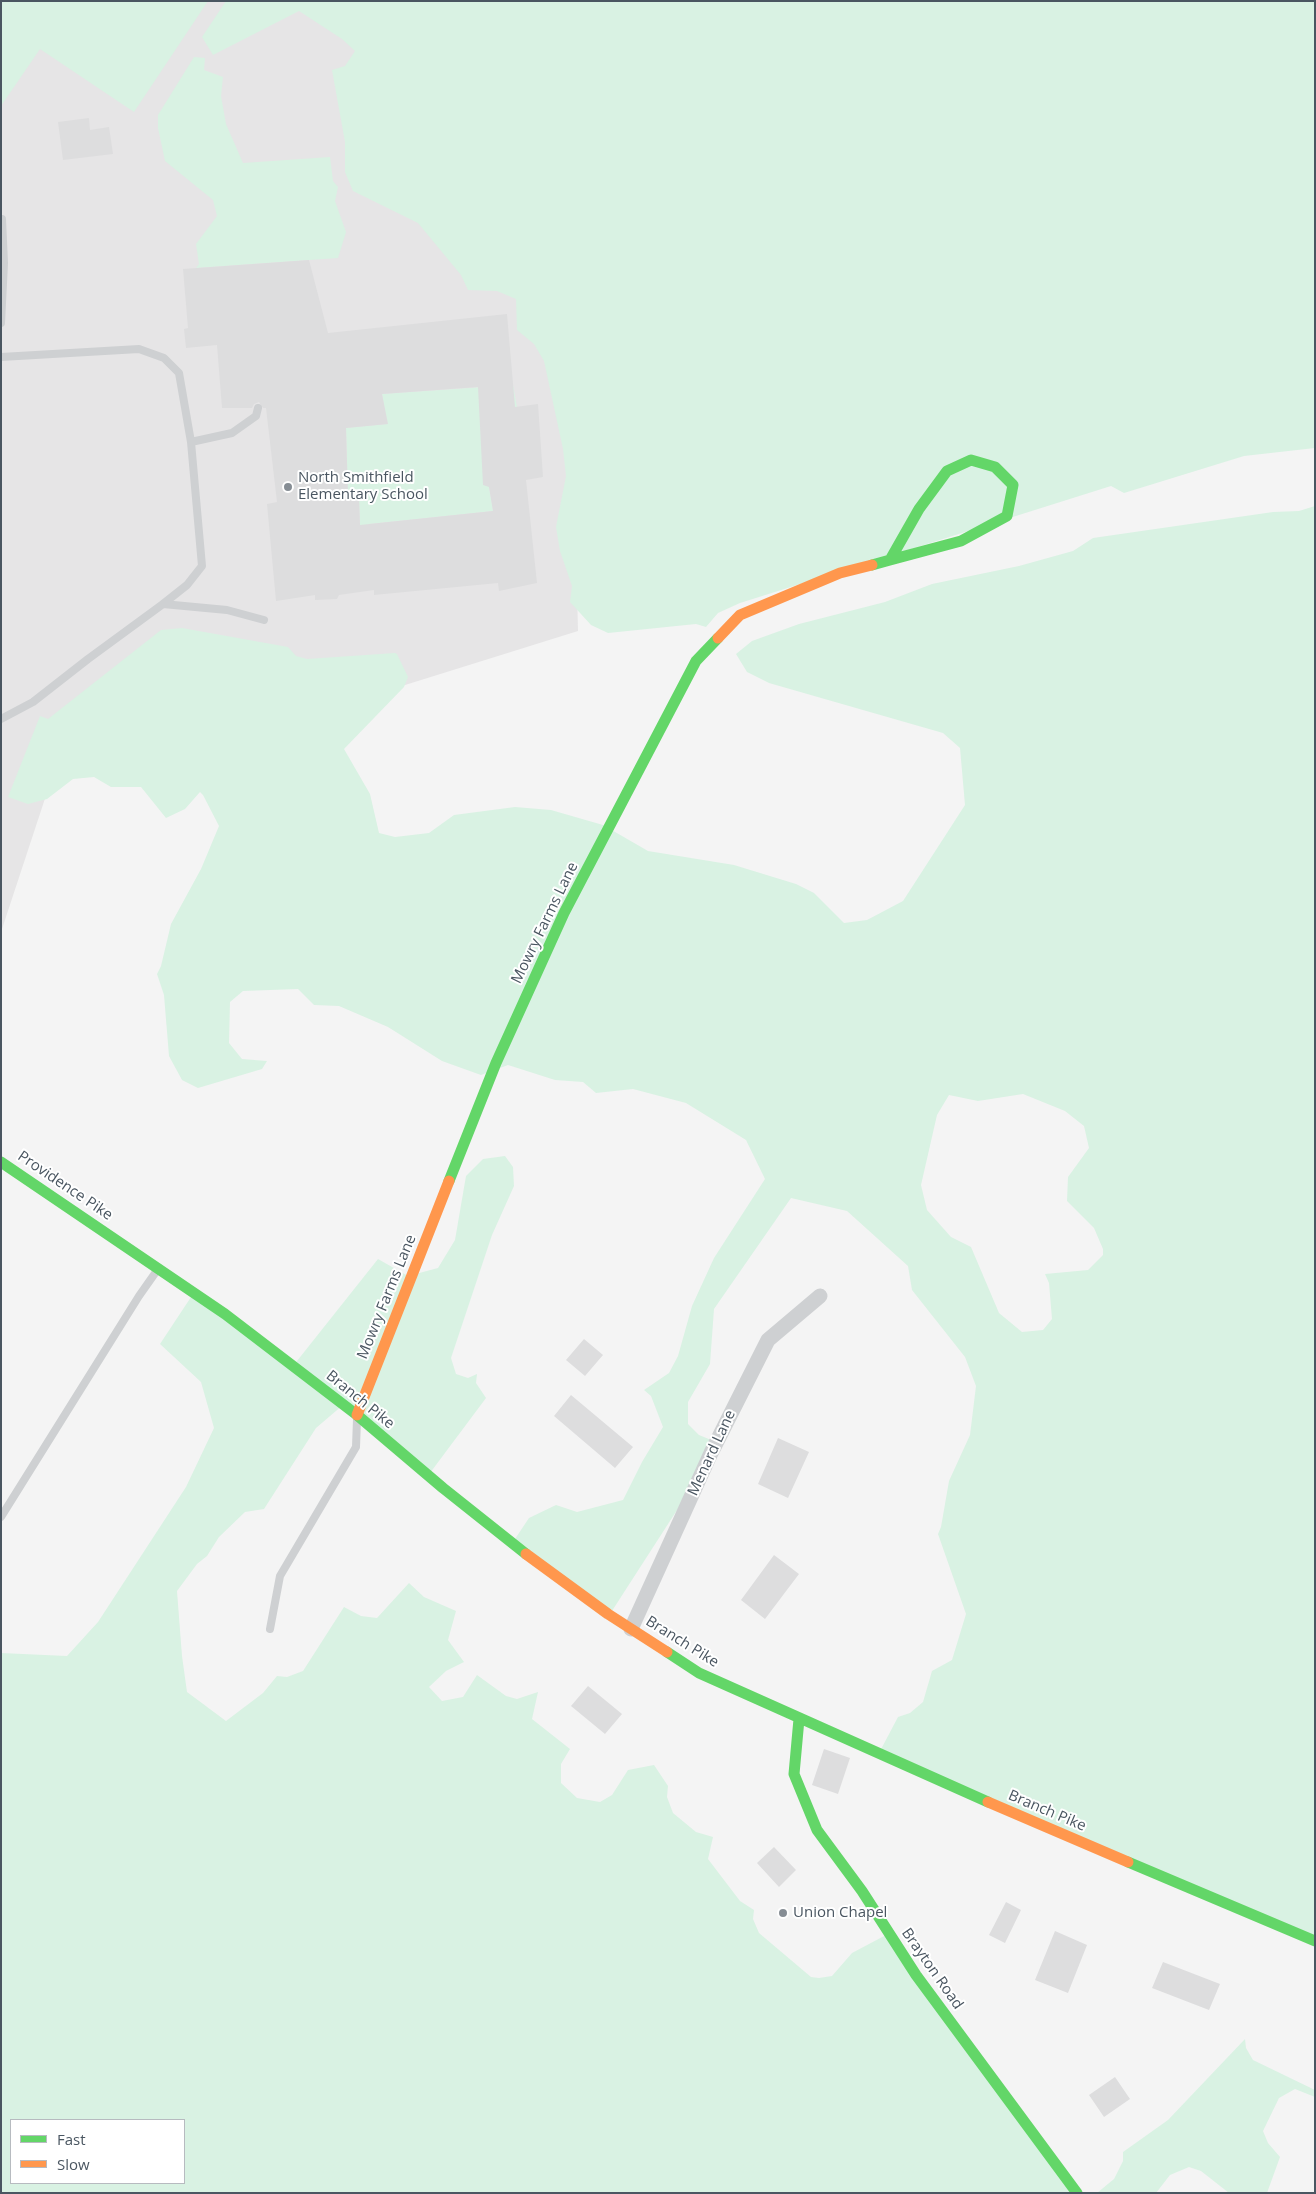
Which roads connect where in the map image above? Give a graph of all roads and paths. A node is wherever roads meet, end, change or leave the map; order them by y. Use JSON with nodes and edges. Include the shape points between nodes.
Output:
{"nodes":[{"id":1,"x":2,"y":219,"type":"edge"},
{"id":2,"x":1,"y":323,"type":"edge"},
{"id":3,"x":1,"y":357,"type":"edge"},
{"id":4,"x":258,"y":408,"type":"dead end"},
{"id":5,"x":191,"y":442,"type":"junction"},
{"id":6,"x":890,"y":560,"type":"junction"},
{"id":7,"x":164,"y":604,"type":"junction"},
{"id":8,"x":264,"y":620,"type":"dead end"},
{"id":9,"x":1,"y":719,"type":"edge"},
{"id":10,"x":1,"y":1162,"type":"edge"},
{"id":11,"x":111,"y":1236,"type":"joint"},
{"id":12,"x":158,"y":1269,"type":"junction"},
{"id":13,"x":820,"y":1296,"type":"dead end"},
{"id":14,"x":357,"y":1414,"type":"junction"},
{"id":15,"x":1,"y":1517,"type":"edge"},
{"id":16,"x":270,"y":1629,"type":"dead end"},
{"id":17,"x":632,"y":1629,"type":"junction"},
{"id":18,"x":799,"y":1719,"type":"junction"},
{"id":19,"x":1315,"y":1941,"type":"edge"},
{"id":20,"x":1077,"y":2193,"type":"edge"}],
"edges":[{"from":1,"to":2,"type":"lane"},
{"from":3,"to":5,"type":"lane","via":[[139,349],[164,358],[179,373]]},
{"from":4,"to":5,"type":"lane","via":[[256,416],[232,433]]},
{"from":5,"to":7,"type":"lane","via":[[202,566],[187,586]]},
{"from":6,"to":6,"type":"street","name":"Mowry Farms Lane","via":[[961,541],[1007,516],[1013,485],[995,466],[971,460],[947,471],[919,510]]},
{"from":6,"to":14,"type":"street","name":"Mowry Farms Lane","via":[[840,573],[740,615],[696,661],[564,913],[496,1063]]},
{"from":7,"to":8,"type":"lane","via":[[226,610]]},
{"from":7,"to":9,"type":"lane","via":[[33,702]]},
{"from":10,"to":11,"type":"street","name":"Providence Pike"},
{"from":11,"to":12,"type":"street","name":"Branch Pike"},
{"from":12,"to":14,"type":"street","name":"Branch Pike","via":[[225,1314]]},
{"from":12,"to":15,"type":"lane"},
{"from":13,"to":17,"type":"street","name":"Menard Lane","via":[[768,1340],[711,1453]]},
{"from":14,"to":16,"type":"lane","via":[[356,1446],[280,1576]]},
{"from":14,"to":17,"type":"street","name":"Branch Pike","via":[[533,1559]]},
{"from":17,"to":18,"type":"street","name":"Branch Pike","via":[[699,1673]]},
{"from":18,"to":19,"type":"street","name":"Branch Pike"},
{"from":18,"to":20,"type":"street","name":"Brayton Road","via":[[794,1774],[817,1830],[916,1975]]}]}
